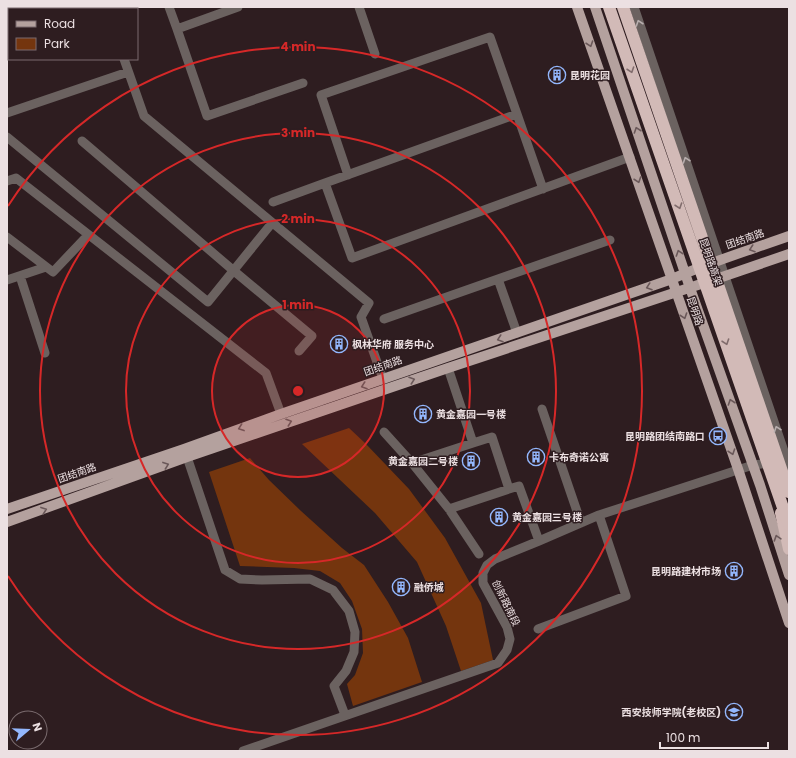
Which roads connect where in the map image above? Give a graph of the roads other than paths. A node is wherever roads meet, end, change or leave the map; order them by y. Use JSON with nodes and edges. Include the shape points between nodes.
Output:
{"nodes":[{"id":1,"x":169,"y":7,"type":"edge"},
{"id":2,"x":238,"y":7,"type":"edge"},
{"id":3,"x":360,"y":7,"type":"edge"},
{"id":4,"x":577,"y":7,"type":"edge"},
{"id":5,"x":595,"y":7,"type":"edge"},
{"id":6,"x":609,"y":7,"type":"edge"},
{"id":7,"x":623,"y":7,"type":"edge"},
{"id":8,"x":634,"y":7,"type":"edge"},
{"id":9,"x":177,"y":29,"type":"junction"},
{"id":10,"x":375,"y":54,"type":"dead end"},
{"id":11,"x":124,"y":60,"type":"edge"},
{"id":12,"x":128,"y":72,"type":"junction"},
{"id":13,"x":303,"y":82,"type":"dead end"},
{"id":14,"x":7,"y":113,"type":"edge"},
{"id":15,"x":517,"y":114,"type":"junction"},
{"id":16,"x":7,"y":137,"type":"edge"},
{"id":17,"x":82,"y":141,"type":"dead end"},
{"id":18,"x":630,"y":157,"type":"junction"},
{"id":19,"x":348,"y":174,"type":"junction"},
{"id":20,"x":7,"y":181,"type":"edge"},
{"id":21,"x":325,"y":183,"type":"junction"},
{"id":22,"x":543,"y":189,"type":"junction"},
{"id":23,"x":273,"y":202,"type":"dead end"},
{"id":24,"x":272,"y":223,"type":"junction"},
{"id":25,"x":88,"y":235,"type":"junction"},
{"id":26,"x":789,"y":236,"type":"edge"},
{"id":27,"x":7,"y":237,"type":"edge"},
{"id":28,"x":610,"y":240,"type":"dead end"},
{"id":29,"x":789,"y":254,"type":"edge"},
{"id":30,"x":720,"y":260,"type":"junction"},
{"id":31,"x":46,"y":267,"type":"junction"},
{"id":32,"x":234,"y":271,"type":"junction"},
{"id":33,"x":686,"y":273,"type":"junction"},
{"id":34,"x":20,"y":276,"type":"junction"},
{"id":35,"x":725,"y":276,"type":"junction"},
{"id":36,"x":498,"y":279,"type":"junction"},
{"id":37,"x":672,"y":279,"type":"junction"},
{"id":38,"x":7,"y":280,"type":"edge"},
{"id":39,"x":690,"y":288,"type":"junction"},
{"id":40,"x":676,"y":292,"type":"junction"},
{"id":41,"x":384,"y":319,"type":"dead end"},
{"id":42,"x":517,"y":333,"type":"junction"},
{"id":43,"x":299,"y":352,"type":"dead end"},
{"id":44,"x":45,"y":353,"type":"dead end"},
{"id":45,"x":448,"y":368,"type":"junction"},
{"id":46,"x":383,"y":379,"type":"junction"},
{"id":47,"x":542,"y":409,"type":"dead end"},
{"id":48,"x":281,"y":414,"type":"junction"},
{"id":49,"x":384,"y":432,"type":"dead end"},
{"id":50,"x":473,"y":443,"type":"junction"},
{"id":51,"x":186,"y":453,"type":"junction"},
{"id":52,"x":412,"y":463,"type":"junction"},
{"id":53,"x":789,"y":463,"type":"edge"},
{"id":54,"x":753,"y":465,"type":"junction"},
{"id":55,"x":738,"y":470,"type":"junction"},
{"id":56,"x":774,"y":481,"type":"junction"},
{"id":57,"x":509,"y":489,"type":"junction"},
{"id":58,"x":789,"y":492,"type":"edge"},
{"id":59,"x":7,"y":509,"type":"edge"},
{"id":60,"x":449,"y":509,"type":"junction"},
{"id":61,"x":599,"y":515,"type":"junction"},
{"id":62,"x":7,"y":522,"type":"edge"},
{"id":63,"x":582,"y":523,"type":"junction"},
{"id":64,"x":789,"y":525,"type":"edge"},
{"id":65,"x":539,"y":541,"type":"junction"},
{"id":66,"x":789,"y":549,"type":"edge"},
{"id":67,"x":479,"y":554,"type":"dead end"},
{"id":68,"x":789,"y":575,"type":"edge"},
{"id":69,"x":789,"y":623,"type":"edge"},
{"id":70,"x":538,"y":629,"type":"dead end"},
{"id":71,"x":345,"y":715,"type":"junction"},
{"id":72,"x":243,"y":751,"type":"edge"}],
"edges":[{"from":1,"to":9,"type":"street"},
{"from":2,"to":9,"type":"street"},
{"from":3,"to":10,"type":"street"},
{"from":4,"to":18,"type":"main road","name":"昆明路","one_way":true},
{"from":33,"to":5,"type":"main road","name":"昆明路","one_way":true},
{"from":6,"to":56,"type":"highway","name":"昆明路高架","one_way":true,"bridge":true},
{"from":7,"to":58,"type":"highway","name":"昆明路高架","bridge":true},
{"from":30,"to":8,"type":"street","one_way":true},
{"from":9,"to":13,"type":"street","via":[[207,116]]},
{"from":11,"to":12,"type":"street"},
{"from":12,"to":14,"type":"street"},
{"from":12,"to":24,"type":"street","via":[[144,116]]},
{"from":15,"to":19,"type":"street"},
{"from":15,"to":19,"type":"street","via":[[490,37],[321,95]]},
{"from":15,"to":22,"type":"street"},
{"from":16,"to":32,"type":"street","via":[[208,302]]},
{"from":17,"to":32,"type":"street"},
{"from":18,"to":22,"type":"street"},
{"from":18,"to":37,"type":"main road","name":"昆明路","one_way":true},
{"from":19,"to":21,"type":"street"},
{"from":20,"to":25,"type":"street","via":[[16,178]]},
{"from":21,"to":22,"type":"street","via":[[352,258]]},
{"from":21,"to":23,"type":"street"},
{"from":24,"to":32,"type":"street"},
{"from":24,"to":46,"type":"street","via":[[369,303],[361,317]]},
{"from":25,"to":31,"type":"street","via":[[53,272]]},
{"from":25,"to":48,"type":"street","via":[[266,373]]},
{"from":26,"to":30,"type":"main road","name":"团结南路","one_way":true},
{"from":27,"to":31,"type":"street"},
{"from":28,"to":36,"type":"street"},
{"from":29,"to":35,"type":"main road","name":"团结南路"},
{"from":30,"to":33,"type":"main road","name":"团结南路"},
{"from":30,"to":35,"type":"street"},
{"from":31,"to":34,"type":"street"},
{"from":32,"to":43,"type":"street","via":[[312,336]]},
{"from":33,"to":37,"type":"main road","name":"团结南路"},
{"from":33,"to":39,"type":"main road","name":"昆明路"},
{"from":34,"to":38,"type":"street"},
{"from":34,"to":44,"type":"street"},
{"from":35,"to":39,"type":"main road","name":"团结南路"},
{"from":53,"to":35,"type":"street","one_way":true},
{"from":36,"to":41,"type":"street"},
{"from":36,"to":42,"type":"street"},
{"from":37,"to":40,"type":"main road","name":"昆明路"},
{"from":37,"to":42,"type":"main road","name":"团结南路","one_way":true},
{"from":39,"to":40,"type":"main road","name":"团结南路"},
{"from":54,"to":39,"type":"main road","name":"昆明路","one_way":true},
{"from":40,"to":45,"type":"main road","name":"团结南路"},
{"from":40,"to":55,"type":"main road","name":"昆明路","one_way":true},
{"from":42,"to":46,"type":"main road","name":"团结南路","one_way":true},
{"from":45,"to":50,"type":"street"},
{"from":51,"to":45,"type":"main road","name":"团结南路","one_way":true},
{"from":46,"to":48,"type":"main road","name":"团结南路","one_way":true},
{"from":47,"to":63,"type":"street"},
{"from":48,"to":51,"type":"main road","name":"团结南路","one_way":true},
{"from":49,"to":52,"type":"street"},
{"from":50,"to":52,"type":"street"},
{"from":50,"to":57,"type":"street","via":[[492,437]]},
{"from":51,"to":59,"type":"main road","name":"团结南路"},
{"from":62,"to":51,"type":"main road","name":"团结南路","one_way":true},
{"from":51,"to":71,"type":"street","via":[[225,570],[240,579],[310,579],[333,590],[349,611],[354,632],[354,652],[346,671],[334,686]]},
{"from":52,"to":60,"type":"street"},
{"from":53,"to":54,"type":"street","name":"创新路南段"},
{"from":54,"to":55,"type":"street","name":"创新路南段"},
{"from":68,"to":54,"type":"main road","name":"昆明路","one_way":true},
{"from":55,"to":61,"type":"street","name":"创新路南段"},
{"from":55,"to":69,"type":"main road","name":"昆明路"},
{"from":56,"to":64,"type":"highway","name":"昆明路高架","bridge":true},
{"from":56,"to":66,"type":"highway","bridge":true},
{"from":57,"to":60,"type":"street"},
{"from":57,"to":65,"type":"street","via":[[519,486]]},
{"from":60,"to":67,"type":"street"},
{"from":61,"to":63,"type":"street","name":"创新路南段"},
{"from":61,"to":70,"type":"street","via":[[626,596]]},
{"from":63,"to":65,"type":"street","name":"创新路南段"},
{"from":65,"to":71,"type":"street","name":"创新路南段","via":[[495,559],[487,565],[483,573],[483,583],[507,627],[510,639],[507,650],[498,663]]},
{"from":71,"to":72,"type":"street","name":"创新路南段"}]}
